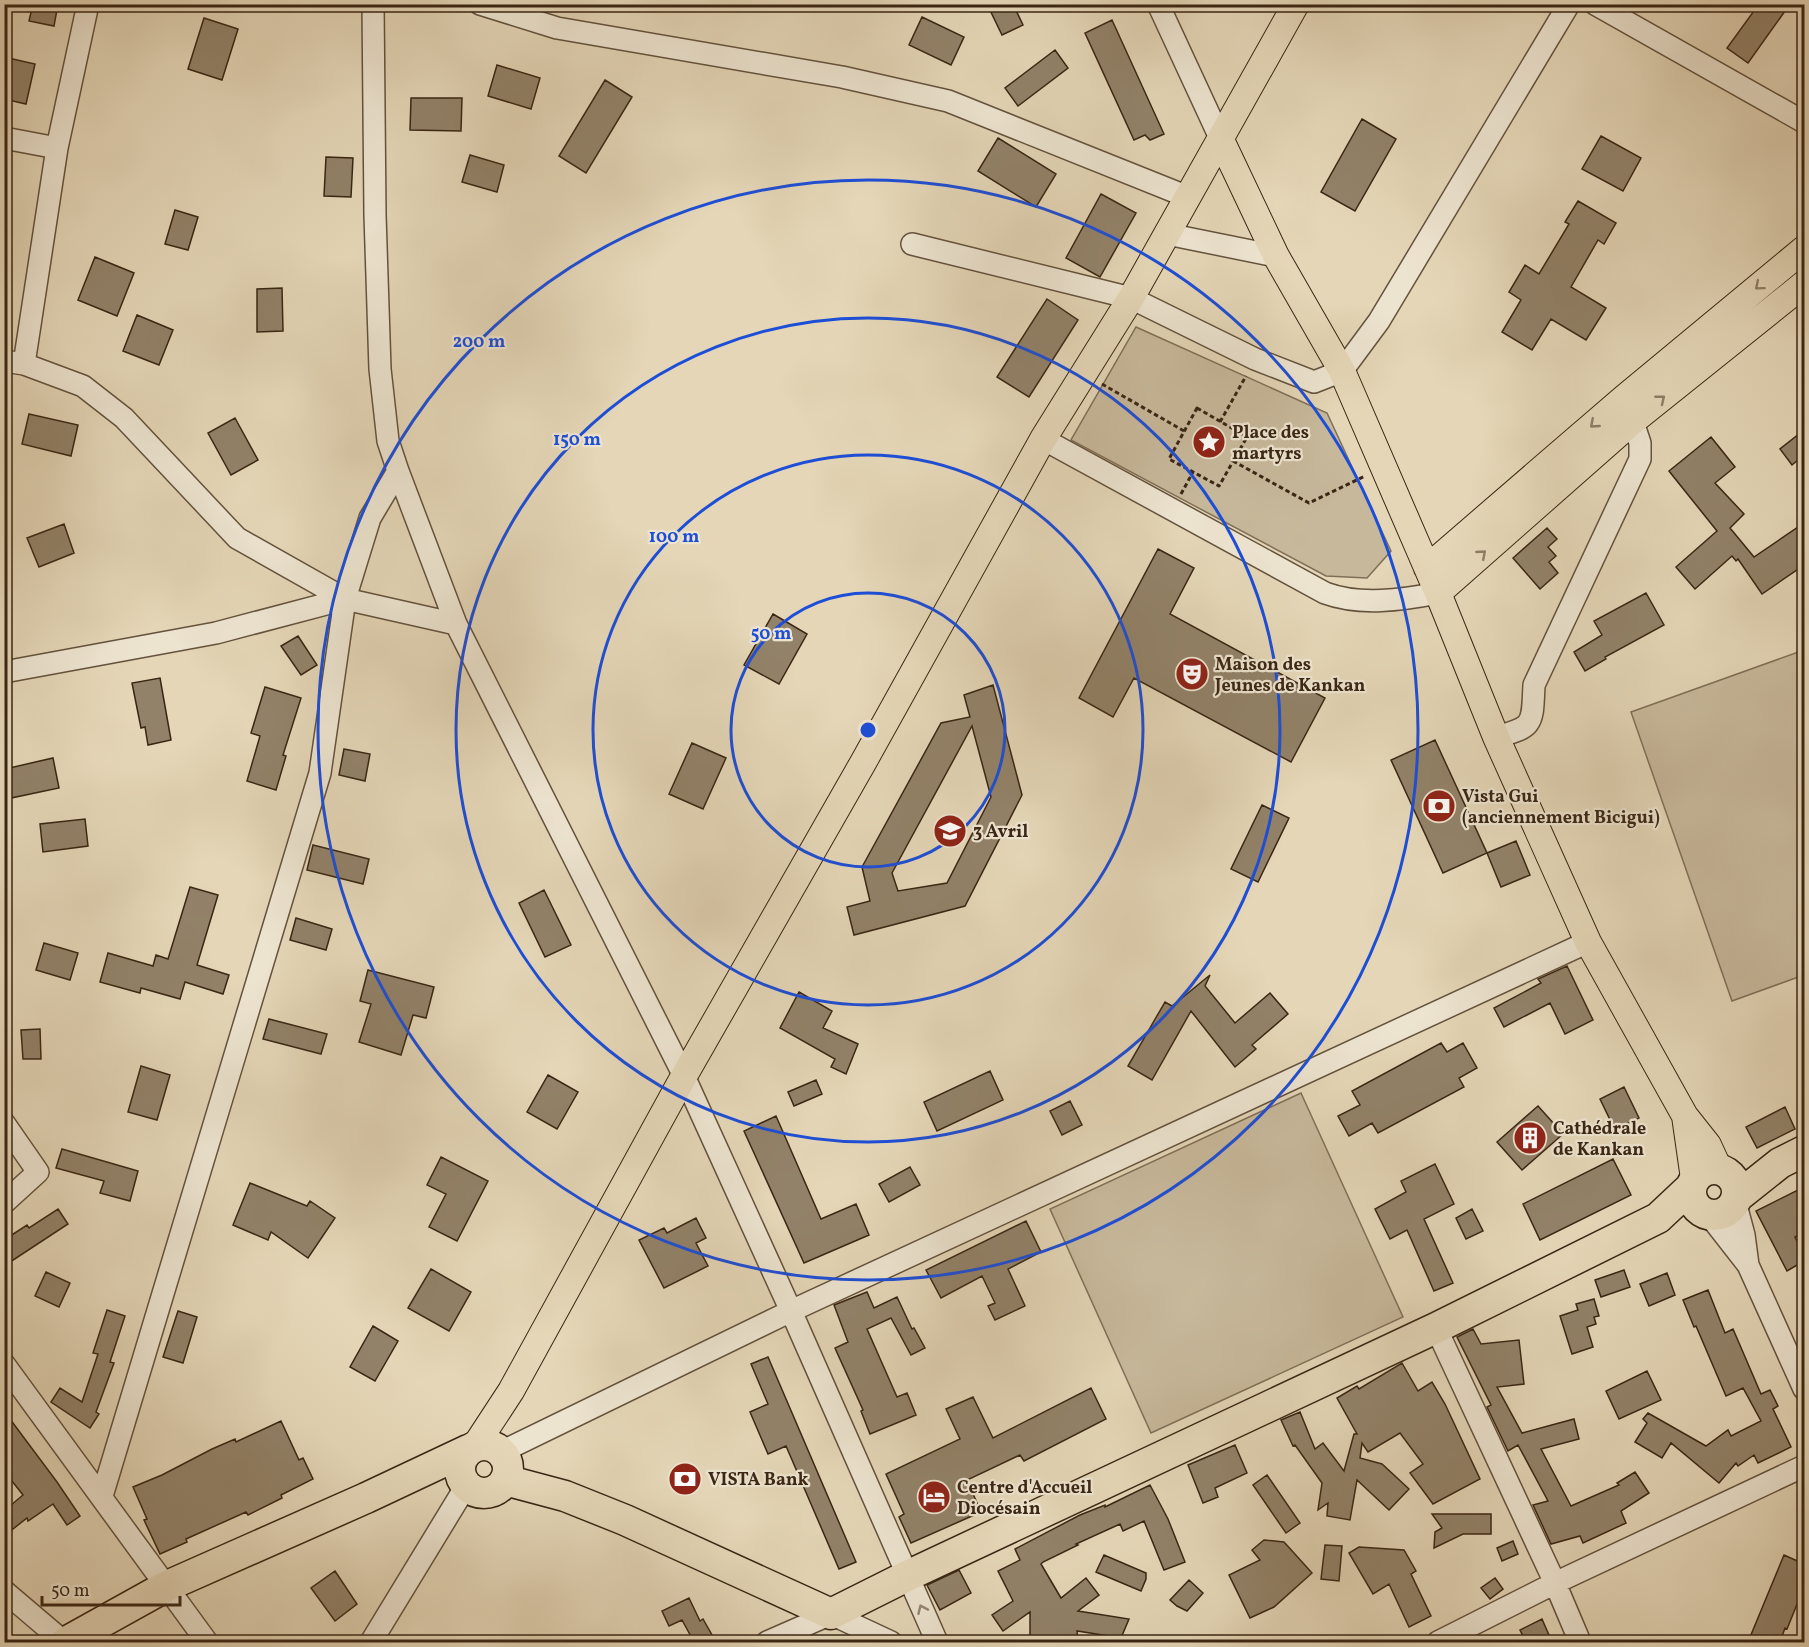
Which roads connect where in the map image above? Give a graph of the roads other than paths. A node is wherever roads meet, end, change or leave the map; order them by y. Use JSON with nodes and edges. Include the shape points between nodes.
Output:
{"nodes":[{"id":1,"x":88,"y":4,"type":"edge"},
{"id":2,"x":373,"y":4,"type":"edge"},
{"id":3,"x":480,"y":4,"type":"edge"},
{"id":4,"x":1158,"y":4,"type":"edge"},
{"id":5,"x":1296,"y":4,"type":"edge"},
{"id":6,"x":1569,"y":4,"type":"edge"},
{"id":7,"x":1595,"y":4,"type":"edge"},
{"id":8,"x":1804,"y":122,"type":"edge"},
{"id":9,"x":4,"y":138,"type":"edge"},
{"id":10,"x":1221,"y":140,"type":"junction"},
{"id":11,"x":57,"y":148,"type":"junction"},
{"id":12,"x":1188,"y":197,"type":"junction"},
{"id":13,"x":1167,"y":234,"type":"junction"},
{"id":14,"x":912,"y":244,"type":"dead end"},
{"id":15,"x":1804,"y":249,"type":"edge"},
{"id":16,"x":1276,"y":256,"type":"junction"},
{"id":17,"x":1804,"y":284,"type":"edge"},
{"id":18,"x":1131,"y":298,"type":"junction"},
{"id":19,"x":14,"y":363,"type":"edge"},
{"id":20,"x":1342,"y":371,"type":"junction"},
{"id":21,"x":1629,"y":409,"type":"junction"},
{"id":22,"x":1043,"y":439,"type":"junction"},
{"id":23,"x":398,"y":471,"type":"junction"},
{"id":24,"x":1427,"y":568,"type":"junction"},
{"id":25,"x":1438,"y":593,"type":"junction"},
{"id":26,"x":345,"y":599,"type":"junction"},
{"id":27,"x":1404,"y":599,"type":"junction"},
{"id":28,"x":456,"y":624,"type":"junction"},
{"id":29,"x":4,"y":672,"type":"edge"},
{"id":30,"x":1496,"y":737,"type":"junction"},
{"id":31,"x":1588,"y":942,"type":"junction"},
{"id":32,"x":684,"y":1076,"type":"junction"},
{"id":33,"x":4,"y":1123,"type":"edge"},
{"id":34,"x":1792,"y":1157,"type":"edge"},
{"id":35,"x":1717,"y":1184,"type":"junction"},
{"id":36,"x":4,"y":1203,"type":"edge"},
{"id":37,"x":1707,"y":1214,"type":"junction"},
{"id":38,"x":1658,"y":1218,"type":"junction"},
{"id":39,"x":1748,"y":1265,"type":"junction"},
{"id":40,"x":791,"y":1311,"type":"junction"},
{"id":41,"x":1436,"y":1328,"type":"junction"},
{"id":42,"x":4,"y":1364,"type":"edge"},
{"id":43,"x":1804,"y":1389,"type":"edge"},
{"id":44,"x":492,"y":1455,"type":"junction"},
{"id":45,"x":1804,"y":1466,"type":"edge"},
{"id":46,"x":409,"y":1479,"type":"junction"},
{"id":47,"x":464,"y":1483,"type":"junction"},
{"id":48,"x":102,"y":1496,"type":"junction"},
{"id":49,"x":907,"y":1576,"type":"junction"},
{"id":50,"x":1555,"y":1583,"type":"junction"},
{"id":51,"x":165,"y":1587,"type":"junction"},
{"id":52,"x":4,"y":1591,"type":"edge"},
{"id":53,"x":831,"y":1614,"type":"junction"},
{"id":54,"x":65,"y":1642,"type":"edge"},
{"id":55,"x":207,"y":1642,"type":"edge"},
{"id":56,"x":371,"y":1642,"type":"edge"},
{"id":57,"x":767,"y":1642,"type":"edge"},
{"id":58,"x":891,"y":1642,"type":"edge"},
{"id":59,"x":937,"y":1642,"type":"edge"},
{"id":60,"x":1438,"y":1642,"type":"edge"},
{"id":61,"x":1580,"y":1642,"type":"edge"}],
"edges":[{"from":1,"to":11,"type":"street"},
{"from":2,"to":23,"type":"street","via":[[380,369],[388,441]]},
{"from":3,"to":12,"type":"street","via":[[557,28],[842,77],[948,101]]},
{"from":4,"to":10,"type":"street"},
{"from":5,"to":10,"type":"main road"},
{"from":6,"to":20,"type":"street","via":[[1378,321]]},
{"from":7,"to":8,"type":"street"},
{"from":9,"to":11,"type":"street"},
{"from":10,"to":12,"type":"main road"},
{"from":10,"to":16,"type":"main road"},
{"from":11,"to":19,"type":"street"},
{"from":12,"to":13,"type":"main road"},
{"from":13,"to":16,"type":"street"},
{"from":13,"to":18,"type":"main road"},
{"from":14,"to":18,"type":"street"},
{"from":15,"to":21,"type":"main road","one_way":true},
{"from":16,"to":20,"type":"main road"},
{"from":21,"to":17,"type":"main road","one_way":true},
{"from":18,"to":20,"type":"street","via":[[1255,359],[1314,382]]},
{"from":18,"to":22,"type":"main road"},
{"from":19,"to":26,"type":"street","via":[[82,386],[123,418],[237,538]]},
{"from":20,"to":24,"type":"main road"},
{"from":21,"to":24,"type":"main road","one_way":true},
{"from":25,"to":21,"type":"main road","one_way":true},
{"from":21,"to":30,"type":"street","via":[[1640,443],[1640,459],[1534,685],[1528,724],[1521,731]]},
{"from":22,"to":27,"type":"street","via":[[1325,593],[1339,598]]},
{"from":22,"to":32,"type":"main road"},
{"from":23,"to":26,"type":"street","via":[[370,518]]},
{"from":23,"to":28,"type":"street"},
{"from":24,"to":25,"type":"main road"},
{"from":24,"to":27,"type":"street"},
{"from":25,"to":27,"type":"street"},
{"from":25,"to":30,"type":"main road"},
{"from":26,"to":28,"type":"street"},
{"from":26,"to":29,"type":"street","via":[[216,633]]},
{"from":26,"to":48,"type":"street","via":[[320,773]]},
{"from":28,"to":32,"type":"street"},
{"from":30,"to":31,"type":"main road"},
{"from":31,"to":35,"type":"main road","via":[[1685,1116],[1708,1145]]},
{"from":31,"to":40,"type":"street"},
{"from":32,"to":40,"type":"street"},
{"from":32,"to":44,"type":"main road","via":[[511,1391]]},
{"from":33,"to":36,"type":"street","via":[[38,1172]]},
{"from":34,"to":35,"type":"highway"},
{"from":35,"to":37,"type":"highway","via":[[1693,1203]]},
{"from":35,"to":38,"type":"highway"},
{"from":35,"to":39,"type":"street","via":[[1744,1235]]},
{"from":37,"to":38,"type":"highway"},
{"from":37,"to":39,"type":"street"},
{"from":38,"to":41,"type":"highway"},
{"from":39,"to":43,"type":"street"},
{"from":40,"to":44,"type":"street"},
{"from":40,"to":49,"type":"street"},
{"from":41,"to":49,"type":"highway"},
{"from":41,"to":50,"type":"street"},
{"from":42,"to":48,"type":"street"},
{"from":44,"to":46,"type":"highway"},
{"from":44,"to":47,"type":"highway","via":[[459,1463]]},
{"from":44,"to":47,"type":"highway","via":[[495,1491],[472,1491]]},
{"from":44,"to":53,"type":"highway","via":[[566,1496]]},
{"from":45,"to":50,"type":"street"},
{"from":46,"to":47,"type":"highway"},
{"from":46,"to":51,"type":"highway"},
{"from":47,"to":56,"type":"street"},
{"from":48,"to":51,"type":"street"},
{"from":49,"to":53,"type":"highway"},
{"from":59,"to":49,"type":"street","one_way":true},
{"from":50,"to":60,"type":"street"},
{"from":50,"to":61,"type":"street"},
{"from":51,"to":54,"type":"highway"},
{"from":51,"to":55,"type":"street"},
{"from":52,"to":54,"type":"street"},
{"from":53,"to":57,"type":"street"},
{"from":53,"to":58,"type":"street"}]}
